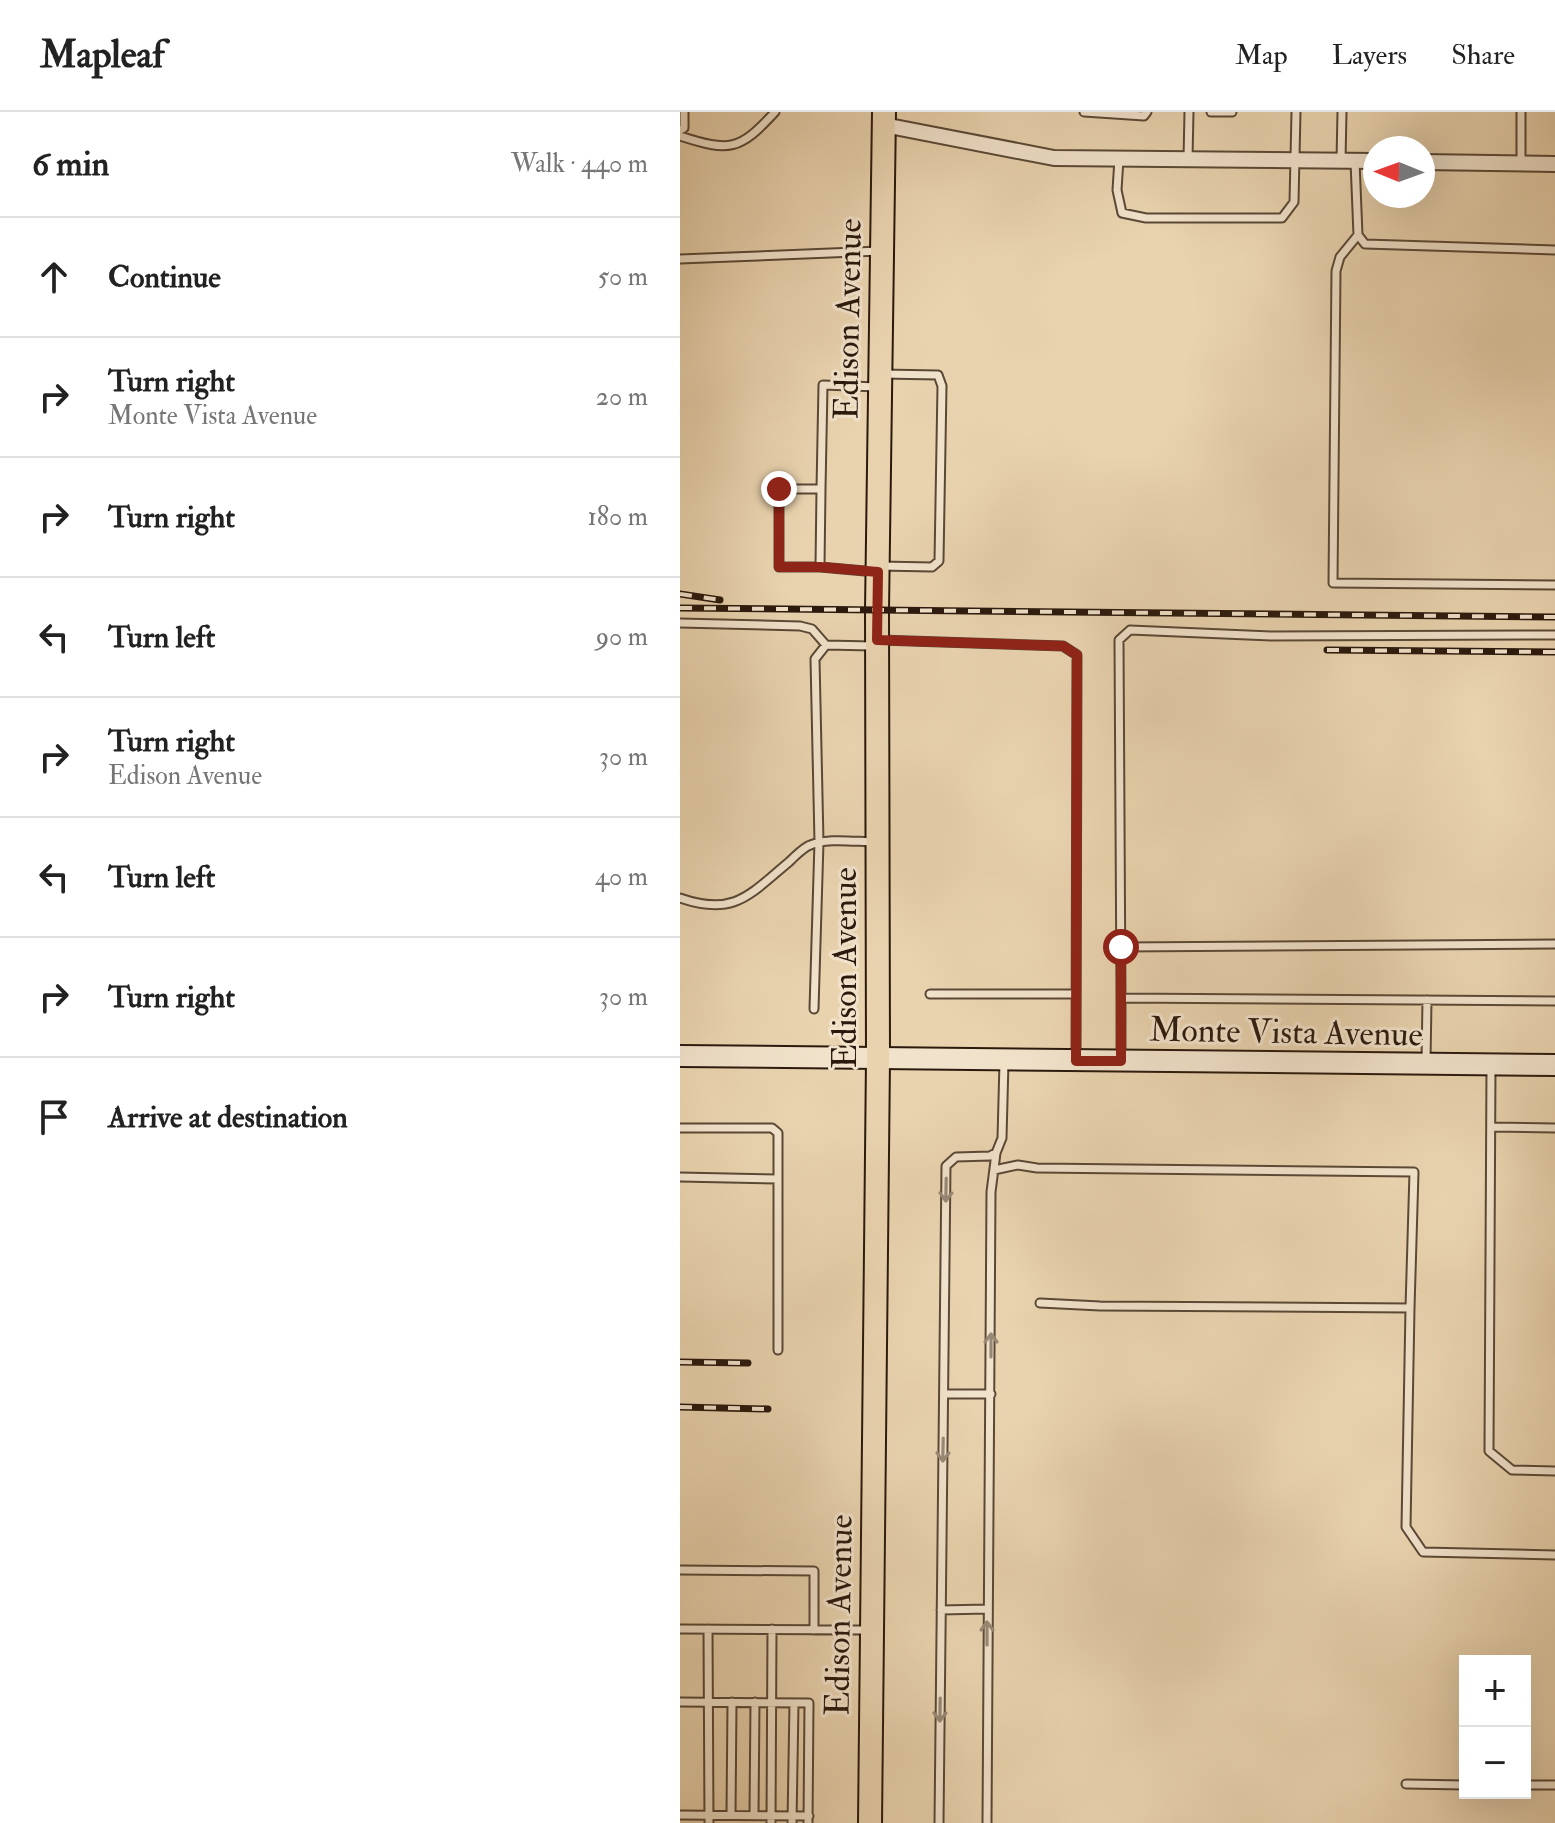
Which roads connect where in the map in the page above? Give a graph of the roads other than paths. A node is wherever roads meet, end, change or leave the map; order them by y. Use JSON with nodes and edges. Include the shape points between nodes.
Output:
{"nodes":[{"id":1,"x":684,"y":112,"type":"edge"},
{"id":2,"x":775,"y":112,"type":"edge"},
{"id":3,"x":1084,"y":112,"type":"edge"},
{"id":4,"x":1147,"y":112,"type":"edge"},
{"id":5,"x":1189,"y":112,"type":"edge"},
{"id":6,"x":1211,"y":112,"type":"edge"},
{"id":7,"x":1232,"y":112,"type":"edge"},
{"id":8,"x":1296,"y":112,"type":"edge"},
{"id":9,"x":1342,"y":112,"type":"edge"},
{"id":10,"x":1521,"y":112,"type":"edge"},
{"id":11,"x":884,"y":119,"type":"edge"},
{"id":12,"x":680,"y":130,"type":"edge"},
{"id":13,"x":680,"y":136,"type":"edge"},
{"id":14,"x":1119,"y":159,"type":"junction"},
{"id":15,"x":1188,"y":159,"type":"junction"},
{"id":16,"x":1293,"y":161,"type":"junction"},
{"id":17,"x":1348,"y":161,"type":"junction"},
{"id":18,"x":1363,"y":161,"type":"edge"},
{"id":19,"x":1435,"y":162,"type":"edge"},
{"id":20,"x":1521,"y":163,"type":"junction"},
{"id":21,"x":1555,"y":164,"type":"edge"},
{"id":22,"x":1358,"y":235,"type":"junction"},
{"id":23,"x":882,"y":250,"type":"junction"},
{"id":24,"x":1555,"y":250,"type":"edge"},
{"id":25,"x":680,"y":259,"type":"edge"},
{"id":26,"x":880,"y":380,"type":"junction"},
{"id":27,"x":821,"y":489,"type":"junction"},
{"id":28,"x":820,"y":567,"type":"junction"},
{"id":29,"x":878,"y":569,"type":"junction"},
{"id":30,"x":1555,"y":585,"type":"edge"},
{"id":31,"x":680,"y":623,"type":"edge"},
{"id":32,"x":1555,"y":635,"type":"edge"},
{"id":33,"x":877,"y":643,"type":"junction"},
{"id":34,"x":826,"y":645,"type":"junction"},
{"id":35,"x":819,"y":842,"type":"junction"},
{"id":36,"x":878,"y":842,"type":"junction"},
{"id":37,"x":680,"y":898,"type":"edge"},
{"id":38,"x":1555,"y":944,"type":"edge"},
{"id":39,"x":1121,"y":947,"type":"junction"},
{"id":40,"x":930,"y":994,"type":"dead end"},
{"id":41,"x":1076,"y":994,"type":"junction"},
{"id":42,"x":1121,"y":998,"type":"junction"},
{"id":43,"x":1427,"y":1000,"type":"junction"},
{"id":44,"x":1555,"y":1001,"type":"edge"},
{"id":45,"x":814,"y":1009,"type":"dead end"},
{"id":46,"x":680,"y":1056,"type":"edge"},
{"id":47,"x":878,"y":1059,"type":"junction"},
{"id":48,"x":1004,"y":1060,"type":"junction"},
{"id":49,"x":1076,"y":1061,"type":"junction"},
{"id":50,"x":1121,"y":1061,"type":"junction"},
{"id":51,"x":1426,"y":1064,"type":"junction"},
{"id":52,"x":1491,"y":1065,"type":"junction"},
{"id":53,"x":1555,"y":1065,"type":"edge"},
{"id":54,"x":1491,"y":1127,"type":"junction"},
{"id":55,"x":680,"y":1128,"type":"edge"},
{"id":56,"x":1555,"y":1128,"type":"edge"},
{"id":57,"x":996,"y":1153,"type":"junction"},
{"id":58,"x":994,"y":1170,"type":"junction"},
{"id":59,"x":680,"y":1177,"type":"edge"},
{"id":60,"x":778,"y":1179,"type":"junction"},
{"id":61,"x":1040,"y":1303,"type":"dead end"},
{"id":62,"x":1410,"y":1308,"type":"junction"},
{"id":63,"x":778,"y":1350,"type":"dead end"},
{"id":64,"x":944,"y":1394,"type":"junction"},
{"id":65,"x":991,"y":1394,"type":"junction"},
{"id":66,"x":1555,"y":1471,"type":"edge"},
{"id":67,"x":1555,"y":1555,"type":"edge"},
{"id":68,"x":680,"y":1570,"type":"edge"},
{"id":69,"x":987,"y":1609,"type":"junction"},
{"id":70,"x":941,"y":1610,"type":"junction"},
{"id":71,"x":680,"y":1629,"type":"edge"},
{"id":72,"x":708,"y":1629,"type":"junction"},
{"id":73,"x":772,"y":1629,"type":"junction"},
{"id":74,"x":814,"y":1630,"type":"junction"},
{"id":75,"x":872,"y":1630,"type":"junction"},
{"id":76,"x":680,"y":1702,"type":"edge"},
{"id":77,"x":710,"y":1702,"type":"junction"},
{"id":78,"x":732,"y":1702,"type":"junction"},
{"id":79,"x":755,"y":1702,"type":"junction"},
{"id":80,"x":773,"y":1703,"type":"junction"},
{"id":81,"x":794,"y":1703,"type":"junction"},
{"id":82,"x":1406,"y":1784,"type":"dead end"},
{"id":83,"x":1459,"y":1785,"type":"edge"},
{"id":84,"x":1531,"y":1785,"type":"edge"},
{"id":85,"x":1555,"y":1785,"type":"edge"},
{"id":86,"x":680,"y":1815,"type":"edge"},
{"id":87,"x":731,"y":1815,"type":"junction"},
{"id":88,"x":748,"y":1818,"type":"edge"},
{"id":89,"x":709,"y":1819,"type":"edge"},
{"id":90,"x":772,"y":1819,"type":"edge"},
{"id":91,"x":792,"y":1819,"type":"edge"},
{"id":92,"x":808,"y":1819,"type":"edge"},
{"id":93,"x":870,"y":1823,"type":"edge"},
{"id":94,"x":939,"y":1823,"type":"edge"},
{"id":95,"x":987,"y":1823,"type":"edge"}],
"edges":[{"from":1,"to":12,"type":"lane"},
{"from":2,"to":13,"type":"lane","via":[[737,145],[710,146]]},
{"from":3,"to":4,"type":"lane"},
{"from":5,"to":15,"type":"lane"},
{"from":6,"to":7,"type":"lane"},
{"from":8,"to":16,"type":"lane"},
{"from":9,"to":17,"type":"lane"},
{"from":10,"to":20,"type":"lane"},
{"from":11,"to":14,"type":"street","via":[[1054,158]]},
{"from":11,"to":23,"type":"main road","name":"Edison Avenue"},
{"from":14,"to":15,"type":"street"},
{"from":14,"to":16,"type":"lane","via":[[1122,213],[1146,218],[1282,218],[1294,202]]},
{"from":15,"to":16,"type":"street"},
{"from":16,"to":17,"type":"street"},
{"from":17,"to":18,"type":"street"},
{"from":17,"to":22,"type":"lane"},
{"from":19,"to":20,"type":"street"},
{"from":20,"to":21,"type":"street"},
{"from":22,"to":24,"type":"lane","via":[[1365,244]]},
{"from":22,"to":30,"type":"lane","via":[[1336,271],[1333,583]]},
{"from":23,"to":25,"type":"lane"},
{"from":23,"to":26,"type":"main road","name":"Edison Avenue"},
{"from":26,"to":27,"type":"lane","via":[[823,385]]},
{"from":26,"to":29,"type":"main road","name":"Edison Avenue"},
{"from":26,"to":29,"type":"lane","via":[[938,375],[942,402],[939,561],[932,567]]},
{"from":27,"to":28,"type":"lane"},
{"from":27,"to":28,"type":"lane","via":[[779,489],[779,567]]},
{"from":28,"to":29,"type":"lane"},
{"from":29,"to":33,"type":"main road","name":"Edison Avenue"},
{"from":31,"to":34,"type":"lane","via":[[800,626],[812,629]]},
{"from":32,"to":39,"type":"lane","via":[[1271,636],[1130,630],[1119,640]]},
{"from":33,"to":34,"type":"lane"},
{"from":33,"to":36,"type":"main road","name":"Edison Avenue"},
{"from":33,"to":41,"type":"lane","via":[[1063,646],[1077,655]]},
{"from":34,"to":35,"type":"lane","via":[[815,659]]},
{"from":35,"to":36,"type":"lane"},
{"from":35,"to":37,"type":"lane","via":[[749,897],[732,904]]},
{"from":35,"to":45,"type":"lane"},
{"from":36,"to":47,"type":"main road","name":"Edison Avenue"},
{"from":38,"to":39,"type":"lane"},
{"from":39,"to":42,"type":"lane"},
{"from":40,"to":41,"type":"lane"},
{"from":41,"to":49,"type":"lane"},
{"from":42,"to":43,"type":"lane"},
{"from":42,"to":50,"type":"lane"},
{"from":43,"to":44,"type":"lane"},
{"from":43,"to":51,"type":"lane"},
{"from":46,"to":47,"type":"street","name":"Monte Vista Avenue"},
{"from":47,"to":48,"type":"street","name":"Monte Vista Avenue"},
{"from":47,"to":75,"type":"main road","name":"Edison Avenue"},
{"from":48,"to":49,"type":"street","name":"Monte Vista Avenue"},
{"from":48,"to":57,"type":"lane","via":[[1002,1138]]},
{"from":49,"to":50,"type":"street","name":"Monte Vista Avenue"},
{"from":50,"to":51,"type":"street","name":"Monte Vista Avenue"},
{"from":51,"to":52,"type":"street","name":"Monte Vista Avenue"},
{"from":52,"to":53,"type":"street","name":"Monte Vista Avenue"},
{"from":52,"to":54,"type":"lane"},
{"from":54,"to":56,"type":"lane"},
{"from":54,"to":66,"type":"lane","via":[[1489,1451],[1512,1470]]},
{"from":55,"to":60,"type":"lane","via":[[772,1128],[778,1133]]},
{"from":57,"to":58,"type":"lane"},
{"from":57,"to":64,"type":"lane","one_way":true,"via":[[956,1157],[946,1166]]},
{"from":58,"to":62,"type":"lane","via":[[1018,1165],[1414,1172]]},
{"from":65,"to":58,"type":"lane","one_way":true},
{"from":59,"to":60,"type":"lane"},
{"from":60,"to":63,"type":"lane"},
{"from":61,"to":62,"type":"lane"},
{"from":62,"to":67,"type":"lane","via":[[1406,1527],[1423,1552]]},
{"from":64,"to":65,"type":"lane"},
{"from":64,"to":70,"type":"lane","one_way":true},
{"from":65,"to":69,"type":"lane"},
{"from":68,"to":74,"type":"lane","via":[[814,1571]]},
{"from":69,"to":70,"type":"lane"},
{"from":95,"to":69,"type":"lane","one_way":true},
{"from":70,"to":94,"type":"lane","one_way":true},
{"from":71,"to":72,"type":"lane"},
{"from":72,"to":73,"type":"lane"},
{"from":72,"to":77,"type":"lane"},
{"from":73,"to":74,"type":"lane"},
{"from":73,"to":80,"type":"lane"},
{"from":74,"to":75,"type":"lane"},
{"from":75,"to":93,"type":"main road","name":"Edison Avenue"},
{"from":76,"to":77,"type":"lane"},
{"from":77,"to":78,"type":"lane"},
{"from":77,"to":89,"type":"lane"},
{"from":78,"to":79,"type":"lane"},
{"from":78,"to":87,"type":"lane"},
{"from":79,"to":80,"type":"lane"},
{"from":79,"to":88,"type":"lane"},
{"from":80,"to":81,"type":"lane"},
{"from":80,"to":90,"type":"lane"},
{"from":81,"to":91,"type":"lane"},
{"from":81,"to":92,"type":"lane","via":[[809,1703]]},
{"from":82,"to":83,"type":"lane"},
{"from":84,"to":85,"type":"lane"},
{"from":86,"to":89,"type":"lane"},
{"from":87,"to":88,"type":"lane"},
{"from":87,"to":89,"type":"lane"},
{"from":88,"to":90,"type":"lane"},
{"from":90,"to":91,"type":"lane"},
{"from":91,"to":92,"type":"lane"}]}
